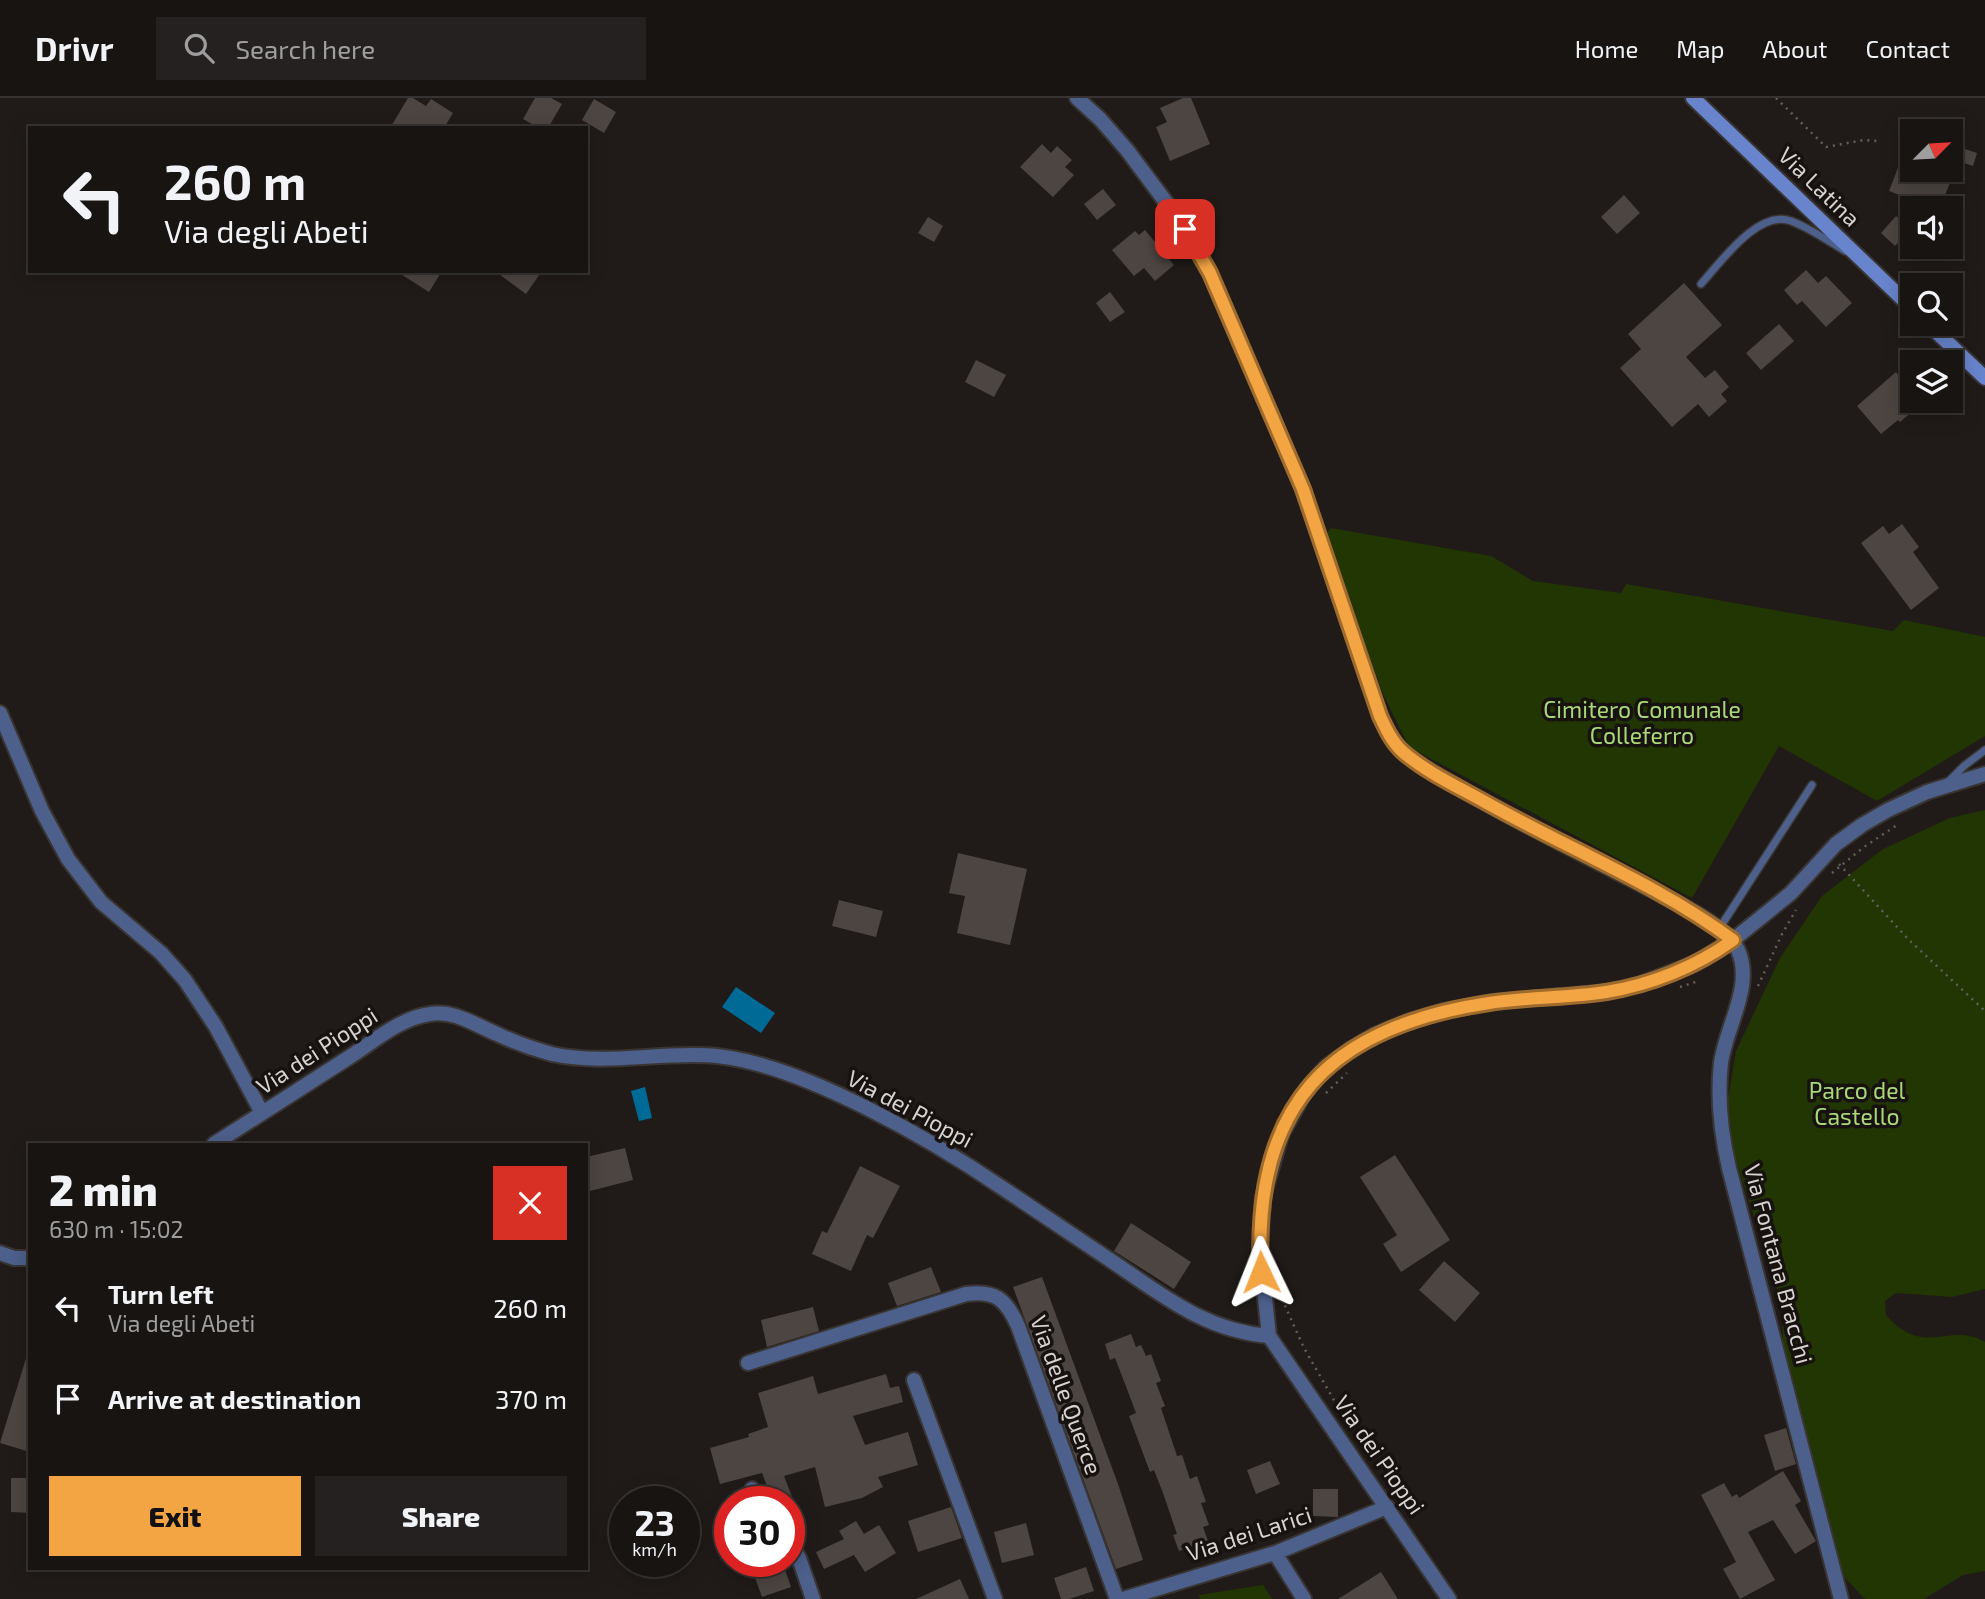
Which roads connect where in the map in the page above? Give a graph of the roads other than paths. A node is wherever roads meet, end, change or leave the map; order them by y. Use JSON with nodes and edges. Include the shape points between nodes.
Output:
{"nodes":[{"id":1,"x":1077,"y":98,"type":"edge"},
{"id":2,"x":1693,"y":98,"type":"edge"},
{"id":3,"x":1864,"y":262,"type":"junction"},
{"id":4,"x":1701,"y":284,"type":"dead end"},
{"id":5,"x":1900,"y":297,"type":"edge"},
{"id":6,"x":1941,"y":336,"type":"edge"},
{"id":7,"x":1985,"y":378,"type":"edge"},
{"id":8,"x":0,"y":713,"type":"edge"},
{"id":9,"x":1985,"y":750,"type":"edge"},
{"id":10,"x":1985,"y":774,"type":"edge"},
{"id":11,"x":1812,"y":785,"type":"dead end"},
{"id":12,"x":1945,"y":785,"type":"junction"},
{"id":13,"x":1719,"y":930,"type":"junction"},
{"id":14,"x":1733,"y":940,"type":"junction"},
{"id":15,"x":262,"y":1113,"type":"junction"},
{"id":16,"x":216,"y":1143,"type":"edge"},
{"id":17,"x":0,"y":1253,"type":"edge"},
{"id":18,"x":28,"y":1258,"type":"edge"},
{"id":19,"x":1269,"y":1336,"type":"junction"},
{"id":20,"x":748,"y":1363,"type":"dead end"},
{"id":21,"x":914,"y":1380,"type":"dead end"},
{"id":22,"x":1387,"y":1507,"type":"junction"},
{"id":23,"x":1275,"y":1553,"type":"junction"},
{"id":24,"x":805,"y":1576,"type":"edge"},
{"id":25,"x":813,"y":1599,"type":"edge"},
{"id":26,"x":995,"y":1599,"type":"edge"},
{"id":27,"x":1117,"y":1599,"type":"edge"},
{"id":28,"x":1123,"y":1599,"type":"edge"},
{"id":29,"x":1304,"y":1599,"type":"edge"},
{"id":30,"x":1449,"y":1599,"type":"edge"},
{"id":31,"x":1841,"y":1599,"type":"edge"}],
"edges":[{"from":1,"to":13,"type":"street","via":[[1127,150],[1180,221],[1210,273],[1303,489],[1380,716],[1394,743],[1477,798],[1675,902]]},
{"from":2,"to":3,"type":"main road","name":"Via Latina"},
{"from":3,"to":4,"type":"lane","via":[[1796,223],[1774,219],[1751,231]]},
{"from":3,"to":5,"type":"main road","name":"Via Latina"},
{"from":6,"to":7,"type":"main road"},
{"from":8,"to":15,"type":"street","via":[[42,811],[75,870],[110,911],[161,953],[185,980]]},
{"from":9,"to":12,"type":"lane"},
{"from":10,"to":12,"type":"street"},
{"from":11,"to":13,"type":"lane"},
{"from":12,"to":14,"type":"street","via":[[1849,834],[1791,893]]},
{"from":13,"to":14,"type":"street"},
{"from":14,"to":19,"type":"street","via":[[1696,962],[1625,988],[1492,1002],[1407,1022],[1368,1039],[1326,1067],[1288,1120],[1265,1189],[1260,1250]]},
{"from":14,"to":31,"type":"street","name":"Via Fontana Bracchi","via":[[1744,976],[1721,1060],[1721,1130]]},
{"from":15,"to":16,"type":"street","name":"Via dei Pioppi"},
{"from":15,"to":19,"type":"street","name":"Via dei Pioppi","via":[[400,1025],[433,1013],[460,1017],[535,1049],[565,1056],[737,1059],[818,1087],[938,1148],[1195,1316],[1238,1333]]},
{"from":17,"to":18,"type":"street"},
{"from":19,"to":22,"type":"street","name":"Via dei Pioppi"},
{"from":20,"to":27,"type":"street","name":"Via delle Querce","via":[[965,1294],[998,1297],[1018,1326]]},
{"from":21,"to":26,"type":"street"},
{"from":22,"to":23,"type":"street","name":"Via dei Larici"},
{"from":22,"to":30,"type":"street","name":"Via dei Pioppi"},
{"from":23,"to":28,"type":"street","name":"Via dei Larici"},
{"from":23,"to":29,"type":"street"},
{"from":24,"to":25,"type":"street"}]}
